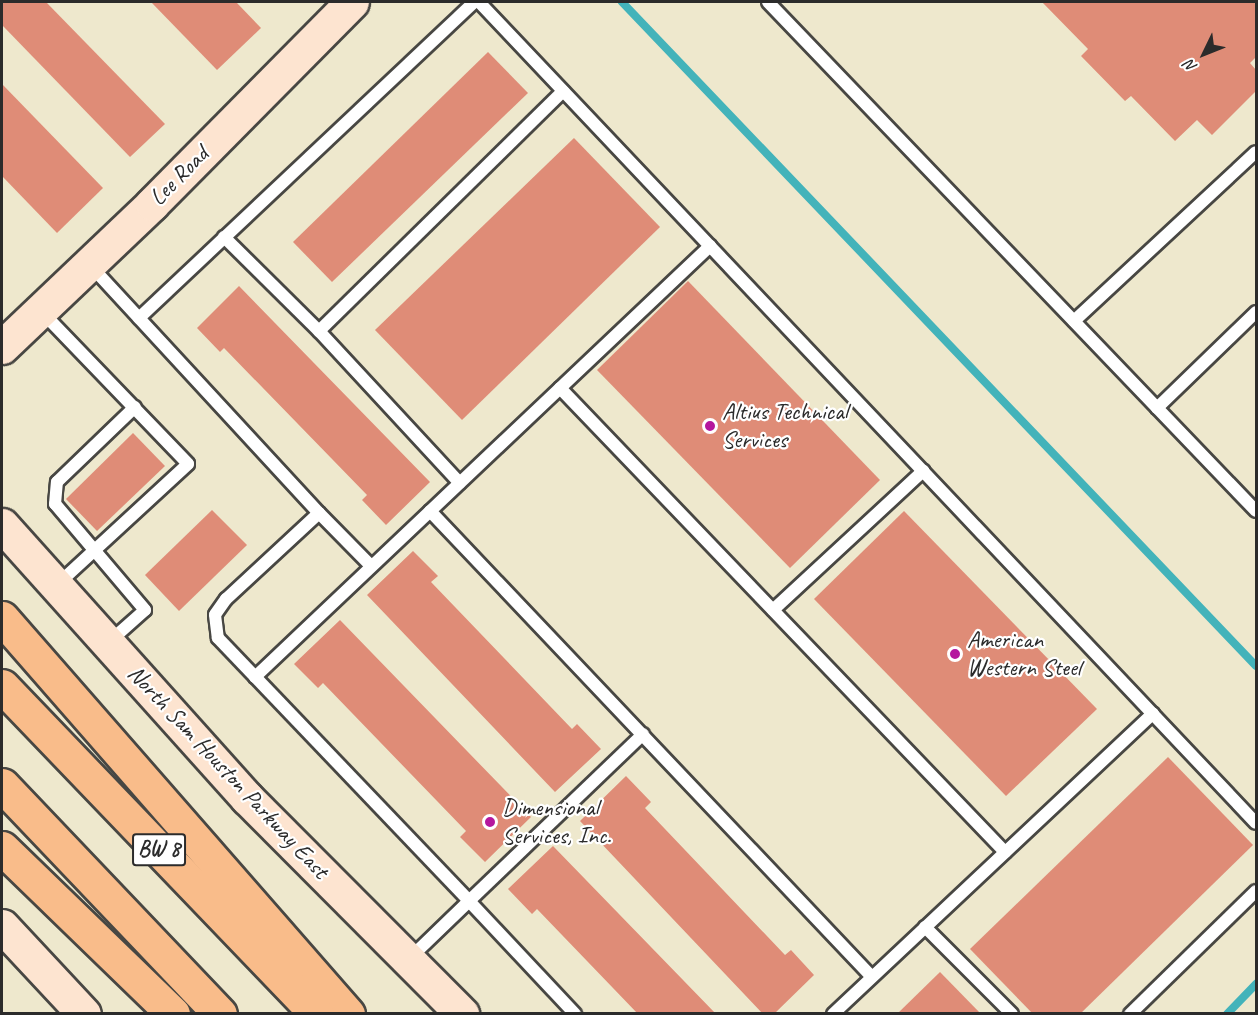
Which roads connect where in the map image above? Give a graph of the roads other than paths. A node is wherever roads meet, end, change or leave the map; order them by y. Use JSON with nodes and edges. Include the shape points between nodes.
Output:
{"nodes":[{"id":1,"x":352,"y":2,"type":"edge"},
{"id":2,"x":474,"y":2,"type":"edge"},
{"id":3,"x":479,"y":2,"type":"edge"},
{"id":4,"x":768,"y":2,"type":"edge"},
{"id":5,"x":563,"y":91,"type":"junction"},
{"id":6,"x":1257,"y":152,"type":"edge"},
{"id":7,"x":224,"y":237,"type":"junction"},
{"id":8,"x":710,"y":246,"type":"junction"},
{"id":9,"x":89,"y":264,"type":"junction"},
{"id":10,"x":40,"y":310,"type":"junction"},
{"id":11,"x":1257,"y":312,"type":"edge"},
{"id":12,"x":139,"y":318,"type":"junction"},
{"id":13,"x":1074,"y":321,"type":"junction"},
{"id":14,"x":320,"y":331,"type":"junction"},
{"id":15,"x":2,"y":347,"type":"edge"},
{"id":16,"x":560,"y":388,"type":"junction"},
{"id":17,"x":135,"y":407,"type":"junction"},
{"id":18,"x":1157,"y":408,"type":"junction"},
{"id":19,"x":923,"y":471,"type":"junction"},
{"id":20,"x":460,"y":483,"type":"junction"},
{"id":21,"x":430,"y":511,"type":"junction"},
{"id":22,"x":1257,"y":512,"type":"edge"},
{"id":23,"x":319,"y":513,"type":"junction"},
{"id":24,"x":2,"y":525,"type":"edge"},
{"id":25,"x":94,"y":552,"type":"junction"},
{"id":26,"x":2,"y":555,"type":"edge"},
{"id":27,"x":33,"y":561,"type":"junction"},
{"id":28,"x":371,"y":566,"type":"junction"},
{"id":29,"x":56,"y":586,"type":"junction"},
{"id":30,"x":773,"y":610,"type":"junction"},
{"id":31,"x":2,"y":618,"type":"edge"},
{"id":32,"x":108,"y":643,"type":"junction"},
{"id":33,"x":255,"y":677,"type":"junction"},
{"id":34,"x":2,"y":686,"type":"edge"},
{"id":35,"x":1153,"y":713,"type":"junction"},
{"id":36,"x":643,"y":734,"type":"junction"},
{"id":37,"x":2,"y":785,"type":"edge"},
{"id":38,"x":1257,"y":823,"type":"edge"},
{"id":39,"x":2,"y":848,"type":"edge"},
{"id":40,"x":1005,"y":852,"type":"junction"},
{"id":41,"x":1257,"y":891,"type":"edge"},
{"id":42,"x":469,"y":901,"type":"junction"},
{"id":43,"x":2,"y":926,"type":"edge"},
{"id":44,"x":925,"y":927,"type":"junction"},
{"id":45,"x":408,"y":959,"type":"junction"},
{"id":46,"x":872,"y":977,"type":"junction"},
{"id":47,"x":84,"y":1014,"type":"edge"},
{"id":48,"x":173,"y":1014,"type":"edge"},
{"id":49,"x":220,"y":1014,"type":"edge"},
{"id":50,"x":317,"y":1014,"type":"edge"},
{"id":51,"x":348,"y":1014,"type":"edge"},
{"id":52,"x":462,"y":1014,"type":"edge"},
{"id":53,"x":575,"y":1014,"type":"edge"},
{"id":54,"x":833,"y":1014,"type":"edge"},
{"id":55,"x":1012,"y":1014,"type":"edge"},
{"id":56,"x":1130,"y":1014,"type":"edge"}],
"edges":[{"from":1,"to":9,"type":"main road","name":"Lee Road"},
{"from":2,"to":7,"type":"lane"},
{"from":3,"to":5,"type":"lane"},
{"from":4,"to":13,"type":"lane"},
{"from":5,"to":8,"type":"lane"},
{"from":5,"to":14,"type":"lane"},
{"from":6,"to":13,"type":"lane"},
{"from":7,"to":12,"type":"lane"},
{"from":7,"to":14,"type":"lane"},
{"from":8,"to":16,"type":"lane"},
{"from":8,"to":19,"type":"lane"},
{"from":9,"to":10,"type":"main road","name":"Lee Road"},
{"from":9,"to":12,"type":"lane"},
{"from":10,"to":15,"type":"main road","name":"Lee Road"},
{"from":10,"to":17,"type":"lane"},
{"from":11,"to":18,"type":"lane"},
{"from":12,"to":23,"type":"lane"},
{"from":13,"to":18,"type":"lane"},
{"from":14,"to":20,"type":"lane"},
{"from":16,"to":20,"type":"lane"},
{"from":16,"to":30,"type":"lane"},
{"from":17,"to":25,"type":"lane","via":[[57,482],[56,504]]},
{"from":17,"to":25,"type":"lane","via":[[188,464]]},
{"from":18,"to":22,"type":"lane"},
{"from":19,"to":30,"type":"lane"},
{"from":19,"to":35,"type":"lane"},
{"from":20,"to":21,"type":"lane"},
{"from":21,"to":28,"type":"lane"},
{"from":21,"to":36,"type":"lane"},
{"from":23,"to":28,"type":"lane"},
{"from":23,"to":33,"type":"lane","via":[[226,599],[214,615],[218,638]]},
{"from":24,"to":27,"type":"main road","name":"North Sam Houston Parkway East"},
{"from":25,"to":29,"type":"lane"},
{"from":25,"to":32,"type":"lane","via":[[145,610]]},
{"from":26,"to":27,"type":"main road"},
{"from":27,"to":29,"type":"main road","name":"North Sam Houston Parkway East"},
{"from":28,"to":33,"type":"lane"},
{"from":29,"to":32,"type":"main road","name":"North Sam Houston Parkway East"},
{"from":30,"to":40,"type":"lane"},
{"from":31,"to":51,"type":"highway"},
{"from":32,"to":45,"type":"main road","name":"North Sam Houston Parkway East","via":[[247,798]]},
{"from":33,"to":42,"type":"lane"},
{"from":34,"to":50,"type":"highway","number":"BW 8"},
{"from":35,"to":38,"type":"lane"},
{"from":35,"to":40,"type":"lane"},
{"from":36,"to":42,"type":"lane"},
{"from":36,"to":46,"type":"lane"},
{"from":37,"to":49,"type":"highway"},
{"from":39,"to":48,"type":"highway"},
{"from":40,"to":44,"type":"lane"},
{"from":41,"to":56,"type":"lane"},
{"from":42,"to":45,"type":"lane"},
{"from":42,"to":53,"type":"lane"},
{"from":43,"to":47,"type":"main road"},
{"from":44,"to":46,"type":"lane"},
{"from":44,"to":55,"type":"lane"},
{"from":45,"to":52,"type":"main road","name":"North Sam Houston Parkway East"},
{"from":46,"to":54,"type":"lane"}]}
